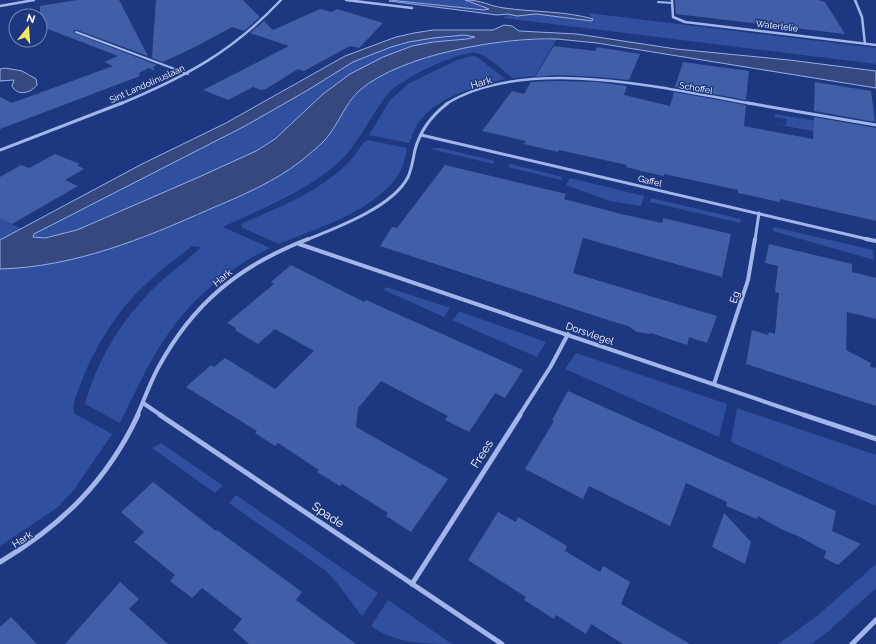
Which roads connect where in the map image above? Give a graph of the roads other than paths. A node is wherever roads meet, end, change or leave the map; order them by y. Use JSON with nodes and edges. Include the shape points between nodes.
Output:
{"nodes":[{"id":1,"x":34,"y":0,"type":"edge"},
{"id":2,"x":281,"y":0,"type":"edge"},
{"id":3,"x":346,"y":0,"type":"edge"},
{"id":4,"x":672,"y":0,"type":"edge"},
{"id":5,"x":855,"y":0,"type":"edge"},
{"id":6,"x":658,"y":2,"type":"dead end"},
{"id":7,"x":15,"y":3,"type":"edge"},
{"id":8,"x":672,"y":3,"type":"junction"},
{"id":9,"x":0,"y":6,"type":"edge"},
{"id":10,"x":412,"y":8,"type":"dead end"},
{"id":11,"x":76,"y":32,"type":"dead end"},
{"id":12,"x":865,"y":44,"type":"junction"},
{"id":13,"x":876,"y":45,"type":"edge"},
{"id":14,"x":188,"y":74,"type":"junction"},
{"id":15,"x":513,"y":82,"type":"joint"},
{"id":16,"x":876,"y":126,"type":"edge"},
{"id":17,"x":421,"y":135,"type":"junction"},
{"id":18,"x":0,"y":150,"type":"edge"},
{"id":19,"x":758,"y":214,"type":"junction"},
{"id":20,"x":876,"y":241,"type":"edge"},
{"id":21,"x":299,"y":244,"type":"junction"},
{"id":22,"x":568,"y":334,"type":"junction"},
{"id":23,"x":714,"y":384,"type":"junction"},
{"id":24,"x":143,"y":403,"type":"junction"},
{"id":25,"x":876,"y":439,"type":"edge"},
{"id":26,"x":0,"y":562,"type":"edge"},
{"id":27,"x":412,"y":584,"type":"junction"},
{"id":28,"x":876,"y":620,"type":"edge"},
{"id":29,"x":502,"y":644,"type":"edge"},
{"id":30,"x":852,"y":644,"type":"edge"}],
"edges":[{"from":1,"to":7,"type":"street"},
{"from":2,"to":14,"type":"street","name":"Sint Landolinuslaan","via":[[238,41]]},
{"from":3,"to":10,"type":"street"},
{"from":4,"to":8,"type":"street"},
{"from":5,"to":12,"type":"street","via":[[862,17]]},
{"from":6,"to":8,"type":"lane"},
{"from":7,"to":9,"type":"street"},
{"from":8,"to":12,"type":"street","name":"Waterlelie","via":[[673,17],[677,20]]},
{"from":11,"to":14,"type":"lane"},
{"from":12,"to":13,"type":"street","name":"Waterlelie"},
{"from":14,"to":18,"type":"street","name":"Sint Landolinuslaan","via":[[111,108]]},
{"from":15,"to":16,"type":"street","name":"Schoffel","via":[[548,78],[603,80]]},
{"from":15,"to":17,"type":"street","name":"Hark","via":[[479,90],[448,104],[426,125]]},
{"from":17,"to":19,"type":"street","name":"Gaffel"},
{"from":17,"to":21,"type":"street","name":"Hark","via":[[407,178],[394,193],[358,217]]},
{"from":19,"to":20,"type":"street","name":"Gaffel"},
{"from":19,"to":23,"type":"street","name":"Eg","via":[[748,280]]},
{"from":21,"to":22,"type":"street","name":"Dorsvlegel"},
{"from":21,"to":24,"type":"street","name":"Hark","via":[[283,249],[239,274],[196,311],[158,368]]},
{"from":22,"to":23,"type":"street","name":"Dorsvlegel"},
{"from":22,"to":27,"type":"street","name":"Frees","via":[[551,366]]},
{"from":23,"to":25,"type":"street","name":"Dorsvlegel"},
{"from":24,"to":26,"type":"street","name":"Hark","via":[[129,434],[104,474],[71,513],[27,547]]},
{"from":24,"to":27,"type":"street","name":"Spade"},
{"from":27,"to":29,"type":"street","name":"Spade"},
{"from":28,"to":30,"type":"street"}]}
